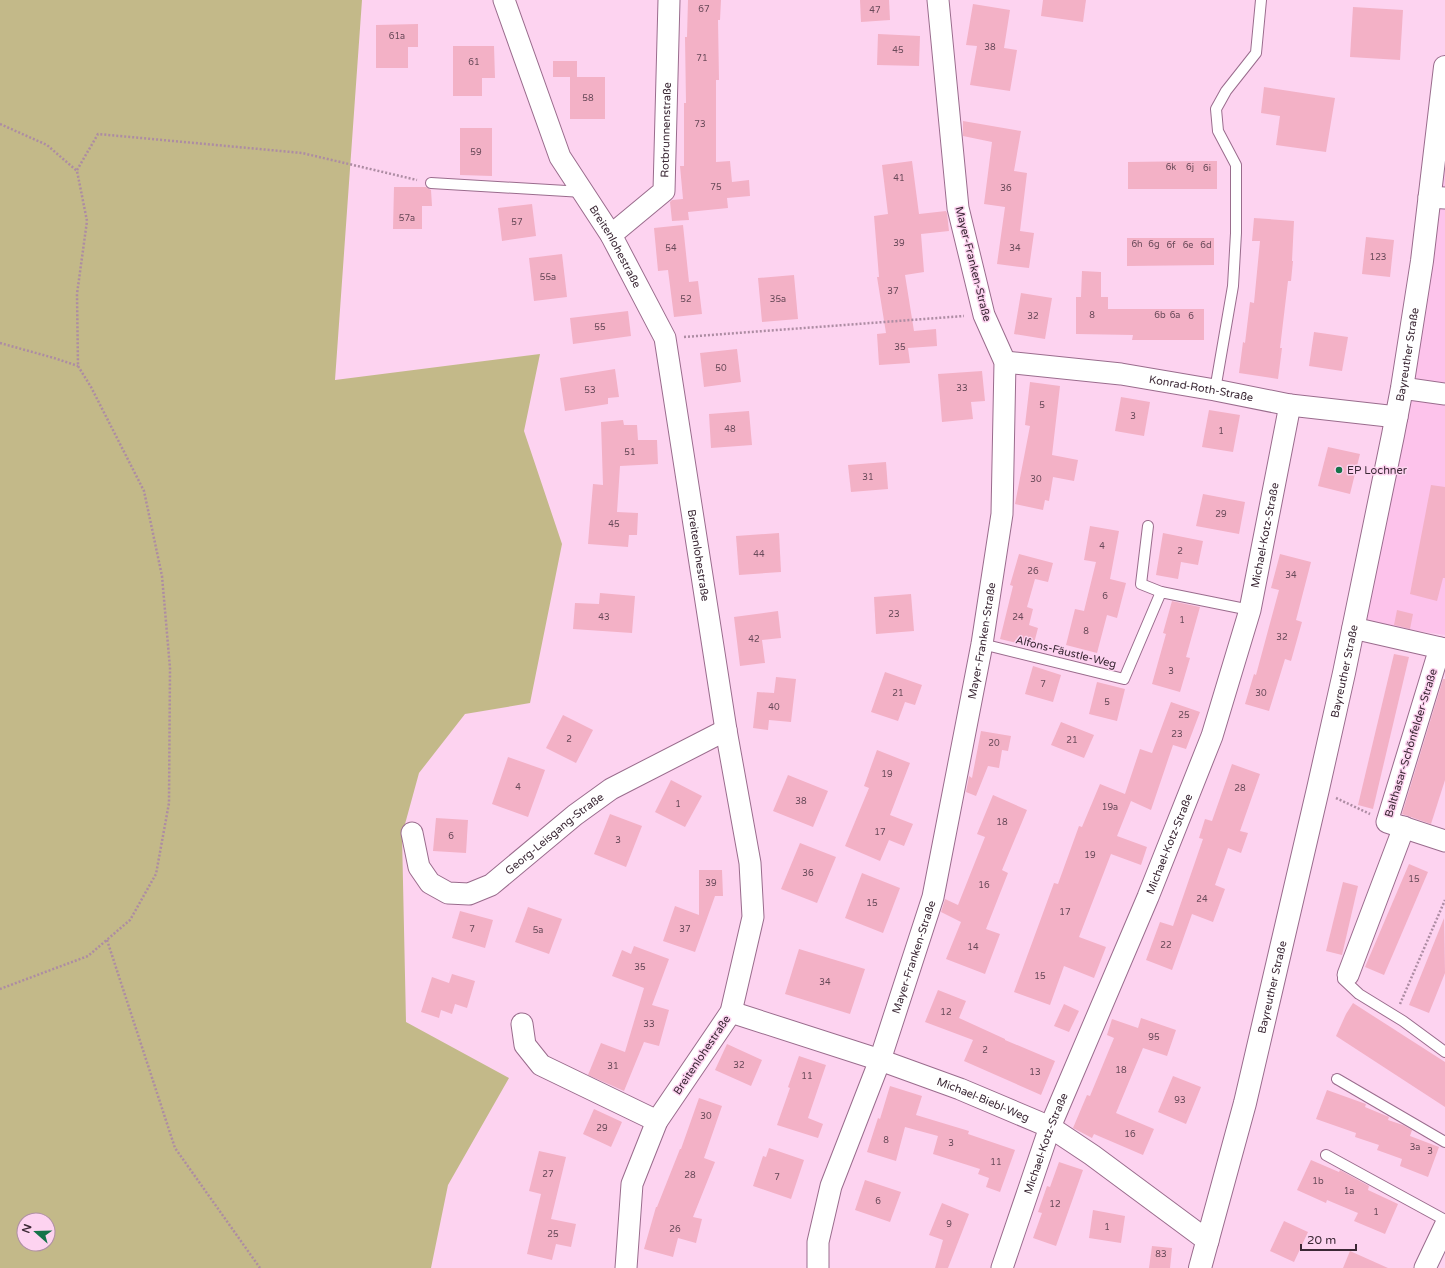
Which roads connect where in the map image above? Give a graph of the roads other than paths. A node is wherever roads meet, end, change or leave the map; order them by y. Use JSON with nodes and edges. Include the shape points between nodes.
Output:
{"nodes":[{"id":1,"x":504,"y":0,"type":"edge"},
{"id":2,"x":669,"y":0,"type":"edge"},
{"id":3,"x":938,"y":0,"type":"edge"},
{"id":4,"x":1261,"y":0,"type":"edge"},
{"id":5,"x":1445,"y":67,"type":"edge"},
{"id":6,"x":431,"y":183,"type":"road end"},
{"id":7,"x":583,"y":192,"type":"junction"},
{"id":8,"x":1437,"y":197,"type":"edge"},
{"id":9,"x":611,"y":235,"type":"junction"},
{"id":10,"x":1005,"y":362,"type":"junction"},
{"id":11,"x":1402,"y":388,"type":"junction"},
{"id":12,"x":1215,"y":390,"type":"junction"},
{"id":13,"x":1445,"y":394,"type":"edge"},
{"id":14,"x":1290,"y":405,"type":"junction"},
{"id":15,"x":1397,"y":417,"type":"junction"},
{"id":16,"x":1148,"y":526,"type":"dead end"},
{"id":17,"x":1161,"y":592,"type":"junction"},
{"id":18,"x":1250,"y":610,"type":"junction"},
{"id":19,"x":1354,"y":628,"type":"junction"},
{"id":20,"x":982,"y":644,"type":"junction"},
{"id":21,"x":1442,"y":649,"type":"edge"},
{"id":22,"x":726,"y":730,"type":"junction"},
{"id":23,"x":1395,"y":824,"type":"junction"},
{"id":24,"x":412,"y":833,"type":"dead end"},
{"id":25,"x":1445,"y":841,"type":"edge"},
{"id":26,"x":1346,"y":977,"type":"joint"},
{"id":27,"x":731,"y":1012,"type":"junction"},
{"id":28,"x":522,"y":1024,"type":"dead end"},
{"id":29,"x":1445,"y":1052,"type":"edge"},
{"id":30,"x":880,"y":1060,"type":"junction"},
{"id":31,"x":1337,"y":1080,"type":"dead end"},
{"id":32,"x":657,"y":1121,"type":"junction"},
{"id":33,"x":1050,"y":1127,"type":"junction"},
{"id":34,"x":1445,"y":1142,"type":"edge"},
{"id":35,"x":1326,"y":1155,"type":"dead end"},
{"id":36,"x":1445,"y":1220,"type":"edge"},
{"id":37,"x":1445,"y":1226,"type":"edge"},
{"id":38,"x":1208,"y":1241,"type":"junction"},
{"id":39,"x":1204,"y":1267,"type":"edge"},
{"id":40,"x":626,"y":1268,"type":"edge"},
{"id":41,"x":818,"y":1268,"type":"edge"},
{"id":42,"x":1002,"y":1268,"type":"edge"},
{"id":43,"x":1426,"y":1268,"type":"edge"}],
"edges":[{"from":1,"to":7,"type":"street","name":"Breitenlohestraße","via":[[560,157]]},
{"from":2,"to":9,"type":"street","name":"Rotbrunnenstraße","via":[[664,191]]},
{"from":3,"to":10,"type":"street","name":"Mayer-Franken-Straße","via":[[958,208],[984,315]]},
{"from":4,"to":12,"type":"lane","via":[[1256,53],[1226,91],[1216,109],[1218,131],[1236,165],[1236,233],[1233,286]]},
{"from":5,"to":8,"type":"main road","name":"Bayreuther Straße"},
{"from":6,"to":7,"type":"lane"},
{"from":7,"to":9,"type":"street","name":"Breitenlohestraße"},
{"from":8,"to":11,"type":"main road","name":"Bayreuther Straße","via":[[1422,261]]},
{"from":9,"to":22,"type":"street","name":"Breitenlohestraße","via":[[665,338]]},
{"from":10,"to":12,"type":"street","name":"Konrad-Roth-Straße","via":[[1120,374]]},
{"from":10,"to":20,"type":"street","name":"Mayer-Franken-Straße","via":[[1002,514]]},
{"from":11,"to":13,"type":"street"},
{"from":11,"to":15,"type":"main road","name":"Bayreuther Straße"},
{"from":12,"to":14,"type":"street","name":"Konrad-Roth-Straße"},
{"from":14,"to":15,"type":"street","name":"Konrad-Roth-Straße"},
{"from":14,"to":18,"type":"street","name":"Michael-Kotz-Straße"},
{"from":15,"to":19,"type":"main road","name":"Bayreuther Straße"},
{"from":16,"to":17,"type":"lane","via":[[1141,584]]},
{"from":17,"to":18,"type":"lane"},
{"from":17,"to":20,"type":"lane","name":"Alfons-Fäustle-Weg","via":[[1124,679]]},
{"from":18,"to":33,"type":"street","name":"Michael-Kotz-Straße","via":[[1212,736],[1148,897]]},
{"from":19,"to":21,"type":"street","name":"Balthasar-Schönfelder-Straße"},
{"from":19,"to":38,"type":"main road","name":"Bayreuther Straße","via":[[1245,1103]]},
{"from":20,"to":30,"type":"street","name":"Mayer-Franken-Straße","via":[[933,897]]},
{"from":21,"to":23,"type":"street","name":"Balthasar-Schönfelder-Straße"},
{"from":22,"to":24,"type":"street","name":"Georg-Leisgang-Straße","via":[[611,790],[491,885],[469,894],[448,893],[430,883],[419,867]]},
{"from":22,"to":27,"type":"street","name":"Breitenlohestraße","via":[[750,863],[753,917]]},
{"from":23,"to":25,"type":"street","name":"Balthasar-Schönfelder-Straße"},
{"from":23,"to":26,"type":"street","name":"Balthasar-Schönfelder-Straße"},
{"from":26,"to":29,"type":"lane","name":"Balthasar-Schönfelder-Straße","via":[[1359,994],[1403,1021]]},
{"from":27,"to":30,"type":"street","name":"Michael-Biebl-Weg"},
{"from":27,"to":32,"type":"street","name":"Breitenlohestraße"},
{"from":28,"to":32,"type":"street","via":[[525,1045],[541,1065]]},
{"from":30,"to":33,"type":"street","name":"Michael-Biebl-Weg","via":[[960,1089]]},
{"from":30,"to":41,"type":"street","name":"Mayer-Franken-Straße","via":[[831,1186],[818,1242]]},
{"from":31,"to":34,"type":"lane"},
{"from":32,"to":40,"type":"street","name":"Breitenlohestraße","via":[[632,1184]]},
{"from":33,"to":38,"type":"street","name":"Michael-Biebl-Weg"},
{"from":33,"to":42,"type":"street","name":"Michael-Kotz-Straße"},
{"from":35,"to":36,"type":"lane"},
{"from":37,"to":43,"type":"street"},
{"from":38,"to":39,"type":"main road","name":"Bayreuther Straße"}]}
